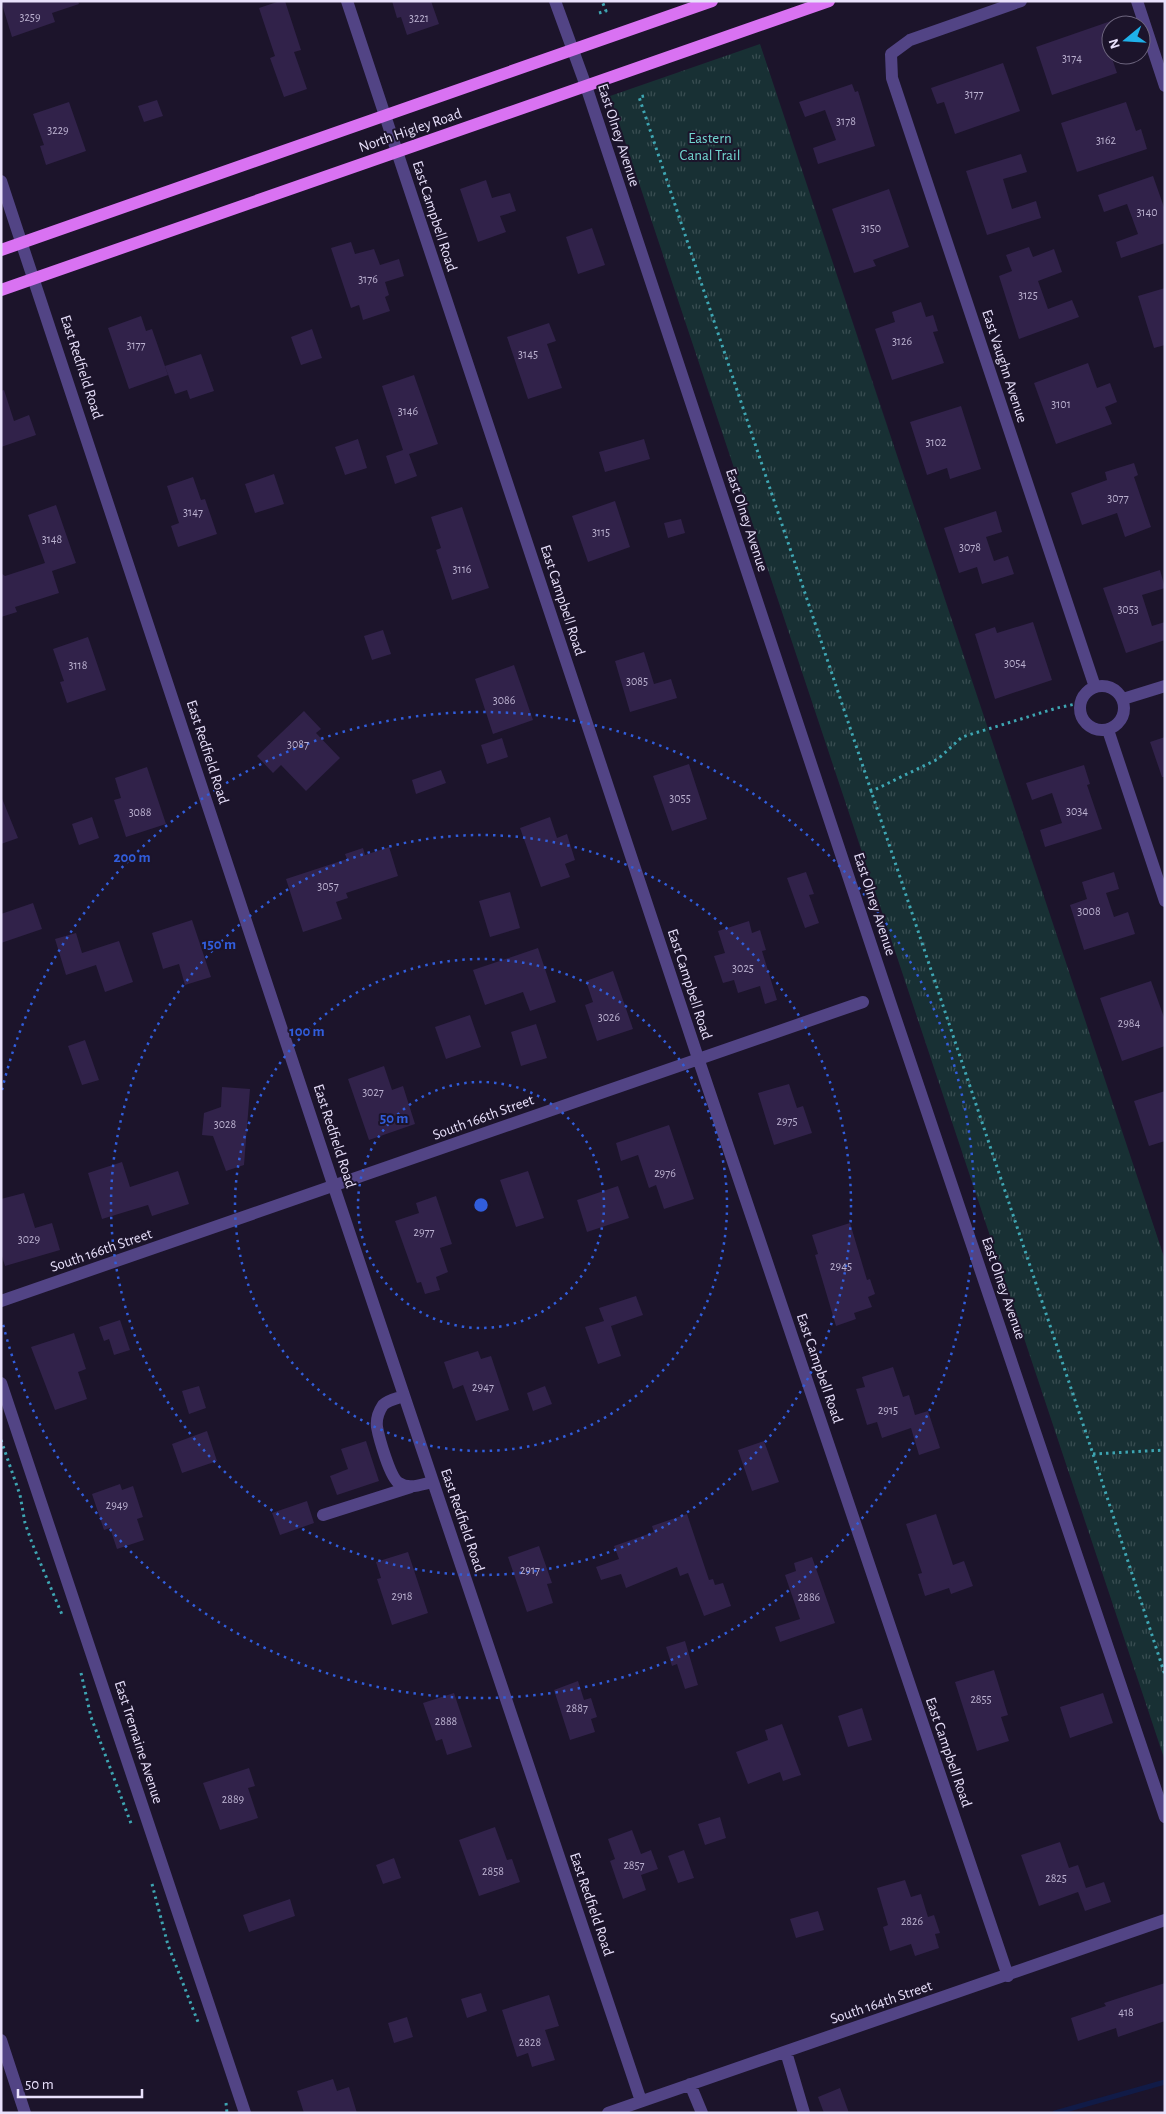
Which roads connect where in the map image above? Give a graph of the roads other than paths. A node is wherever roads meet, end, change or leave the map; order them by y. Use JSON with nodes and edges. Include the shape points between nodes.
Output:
{"nodes":[{"id":1,"x":347,"y":1,"type":"edge"},
{"id":2,"x":555,"y":1,"type":"edge"},
{"id":3,"x":712,"y":1,"type":"edge"},
{"id":4,"x":829,"y":1,"type":"edge"},
{"id":5,"x":1021,"y":1,"type":"edge"},
{"id":6,"x":1136,"y":1,"type":"edge"},
{"id":7,"x":989,"y":7,"type":"edge"},
{"id":8,"x":572,"y":49,"type":"junction"},
{"id":9,"x":586,"y":86,"type":"junction"},
{"id":10,"x":1165,"y":86,"type":"edge"},
{"id":11,"x":385,"y":115,"type":"junction"},
{"id":12,"x":397,"y":151,"type":"junction"},
{"id":13,"x":1,"y":180,"type":"edge"},
{"id":14,"x":22,"y":243,"type":"junction"},
{"id":15,"x":1,"y":250,"type":"edge"},
{"id":16,"x":35,"y":278,"type":"junction"},
{"id":17,"x":1,"y":290,"type":"edge"},
{"id":18,"x":1095,"y":686,"type":"junction"},
{"id":19,"x":1165,"y":686,"type":"edge"},
{"id":20,"x":1123,"y":699,"type":"junction"},
{"id":21,"x":1108,"y":730,"type":"junction"},
{"id":22,"x":1165,"y":901,"type":"edge"},
{"id":23,"x":863,"y":1002,"type":"dead end"},
{"id":24,"x":698,"y":1058,"type":"junction"},
{"id":25,"x":334,"y":1187,"type":"junction"},
{"id":26,"x":1,"y":1301,"type":"edge"},
{"id":27,"x":1,"y":1382,"type":"edge"},
{"id":28,"x":404,"y":1396,"type":"junction"},
{"id":29,"x":433,"y":1482,"type":"junction"},
{"id":30,"x":413,"y":1486,"type":"junction"},
{"id":31,"x":323,"y":1515,"type":"dead end"},
{"id":32,"x":1165,"y":1817,"type":"edge"},
{"id":33,"x":1165,"y":1920,"type":"edge"},
{"id":34,"x":1008,"y":1976,"type":"junction"},
{"id":35,"x":1,"y":2040,"type":"edge"},
{"id":36,"x":786,"y":2052,"type":"junction"},
{"id":37,"x":690,"y":2084,"type":"junction"},
{"id":38,"x":641,"y":2101,"type":"junction"},
{"id":39,"x":25,"y":2113,"type":"edge"},
{"id":40,"x":245,"y":2113,"type":"edge"},
{"id":41,"x":608,"y":2113,"type":"edge"},
{"id":42,"x":702,"y":2113,"type":"edge"},
{"id":43,"x":804,"y":2113,"type":"edge"}],
"edges":[{"from":1,"to":11,"type":"street","name":"East Campbell Road"},
{"from":2,"to":8,"type":"street","name":"East Olney Avenue"},
{"from":3,"to":8,"type":"main road","name":"North Higley Road"},
{"from":4,"to":9,"type":"main road","name":"North Higley Road"},
{"from":5,"to":7,"type":"street"},
{"from":6,"to":10,"type":"street"},
{"from":7,"to":18,"type":"street","name":"East Vaughn Avenue","via":[[910,40],[891,54],[896,87]]},
{"from":8,"to":9,"type":"street","name":"East Olney Avenue"},
{"from":8,"to":11,"type":"main road","name":"North Higley Road"},
{"from":9,"to":12,"type":"main road","name":"North Higley Road"},
{"from":9,"to":32,"type":"street","name":"East Olney Avenue"},
{"from":11,"to":12,"type":"street","name":"East Campbell Road"},
{"from":11,"to":14,"type":"main road","name":"North Higley Road"},
{"from":12,"to":16,"type":"main road","name":"North Higley Road"},
{"from":12,"to":24,"type":"street","name":"East Campbell Road"},
{"from":13,"to":14,"type":"street","name":"East Redfield Road"},
{"from":14,"to":15,"type":"main road","name":"North Higley Road"},
{"from":14,"to":16,"type":"street","name":"East Redfield Road"},
{"from":16,"to":17,"type":"main road","name":"North Higley Road"},
{"from":16,"to":25,"type":"street","name":"East Redfield Road"},
{"from":18,"to":20,"type":"street","via":[[1115,689]]},
{"from":18,"to":21,"type":"street","via":[[1080,703],[1083,718],[1087,724]]},
{"from":19,"to":20,"type":"street"},
{"from":20,"to":21,"type":"street","via":[[1122,718]]},
{"from":21,"to":22,"type":"street"},
{"from":23,"to":24,"type":"street","name":"South 166th Street"},
{"from":24,"to":25,"type":"street","name":"South 166th Street"},
{"from":24,"to":34,"type":"street","name":"East Campbell Road"},
{"from":25,"to":26,"type":"street","name":"South 166th Street"},
{"from":25,"to":28,"type":"street","name":"East Redfield Road"},
{"from":27,"to":40,"type":"street","name":"East Tremaine Avenue"},
{"from":28,"to":29,"type":"street","name":"East Redfield Road"},
{"from":28,"to":30,"type":"street","via":[[384,1404],[377,1416],[377,1427],[394,1479],[401,1485]]},
{"from":29,"to":30,"type":"street"},
{"from":29,"to":38,"type":"street","name":"East Redfield Road"},
{"from":30,"to":31,"type":"street"},
{"from":33,"to":34,"type":"street","name":"South 164th Street"},
{"from":34,"to":36,"type":"street","name":"South 164th Street"},
{"from":35,"to":39,"type":"street"},
{"from":36,"to":37,"type":"street","name":"South 164th Street"},
{"from":36,"to":43,"type":"street"},
{"from":37,"to":38,"type":"street","name":"South 164th Street"},
{"from":37,"to":42,"type":"street"},
{"from":38,"to":41,"type":"street","name":"South 164th Street"}]}
